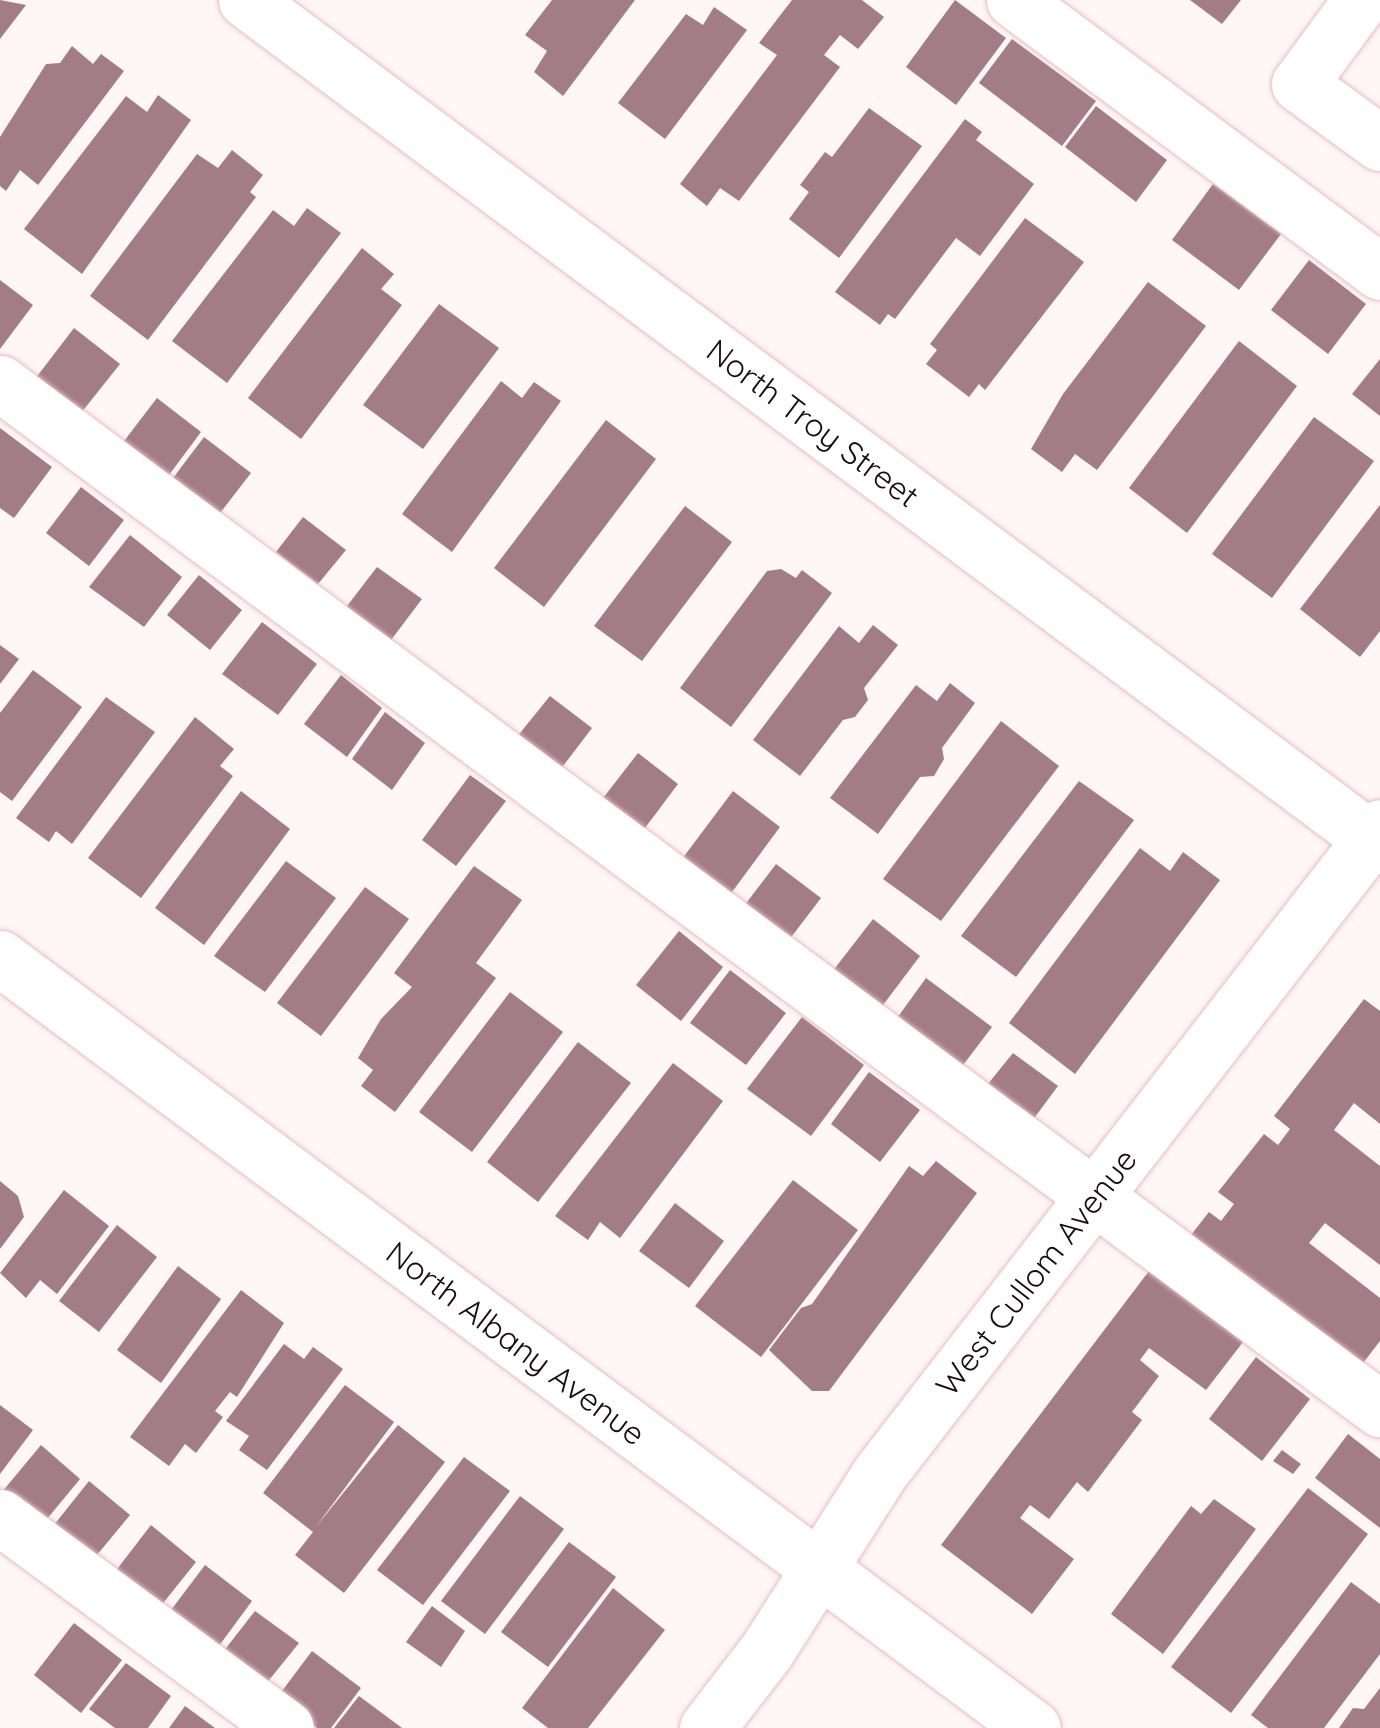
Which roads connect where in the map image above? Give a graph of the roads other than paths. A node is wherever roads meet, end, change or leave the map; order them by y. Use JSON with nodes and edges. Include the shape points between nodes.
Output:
{"nodes":[{"id":1,"x":246,"y":0,"type":"edge"},
{"id":2,"x":1014,"y":0,"type":"edge"},
{"id":3,"x":1361,"y":0,"type":"edge"},
{"id":4,"x":1380,"y":143,"type":"edge"},
{"id":5,"x":1380,"y":272,"type":"edge"},
{"id":6,"x":0,"y":383,"type":"edge"},
{"id":7,"x":1377,"y":837,"type":"edge"},
{"id":8,"x":0,"y":958,"type":"edge"},
{"id":9,"x":1094,"y":1196,"type":"junction"},
{"id":10,"x":1380,"y":1409,"type":"edge"},
{"id":11,"x":0,"y":1517,"type":"edge"},
{"id":12,"x":819,"y":1569,"type":"junction"},
{"id":13,"x":286,"y":1728,"type":"edge"},
{"id":14,"x":707,"y":1728,"type":"edge"},
{"id":15,"x":1033,"y":1728,"type":"edge"}],
"edges":[{"from":1,"to":7,"type":"street","name":"North Troy Street"},
{"from":2,"to":5,"type":"street"},
{"from":3,"to":4,"type":"street","via":[[1299,84]]},
{"from":6,"to":9,"type":"street"},
{"from":7,"to":9,"type":"street","name":"West Cullom Avenue"},
{"from":8,"to":12,"type":"street","name":"North Albany Avenue"},
{"from":9,"to":10,"type":"street"},
{"from":9,"to":12,"type":"street","name":"West Cullom Avenue","via":[[879,1474]]},
{"from":11,"to":13,"type":"street"},
{"from":12,"to":14,"type":"street","name":"West Cullom Avenue"},
{"from":12,"to":15,"type":"street","name":"North Albany Avenue"}]}
